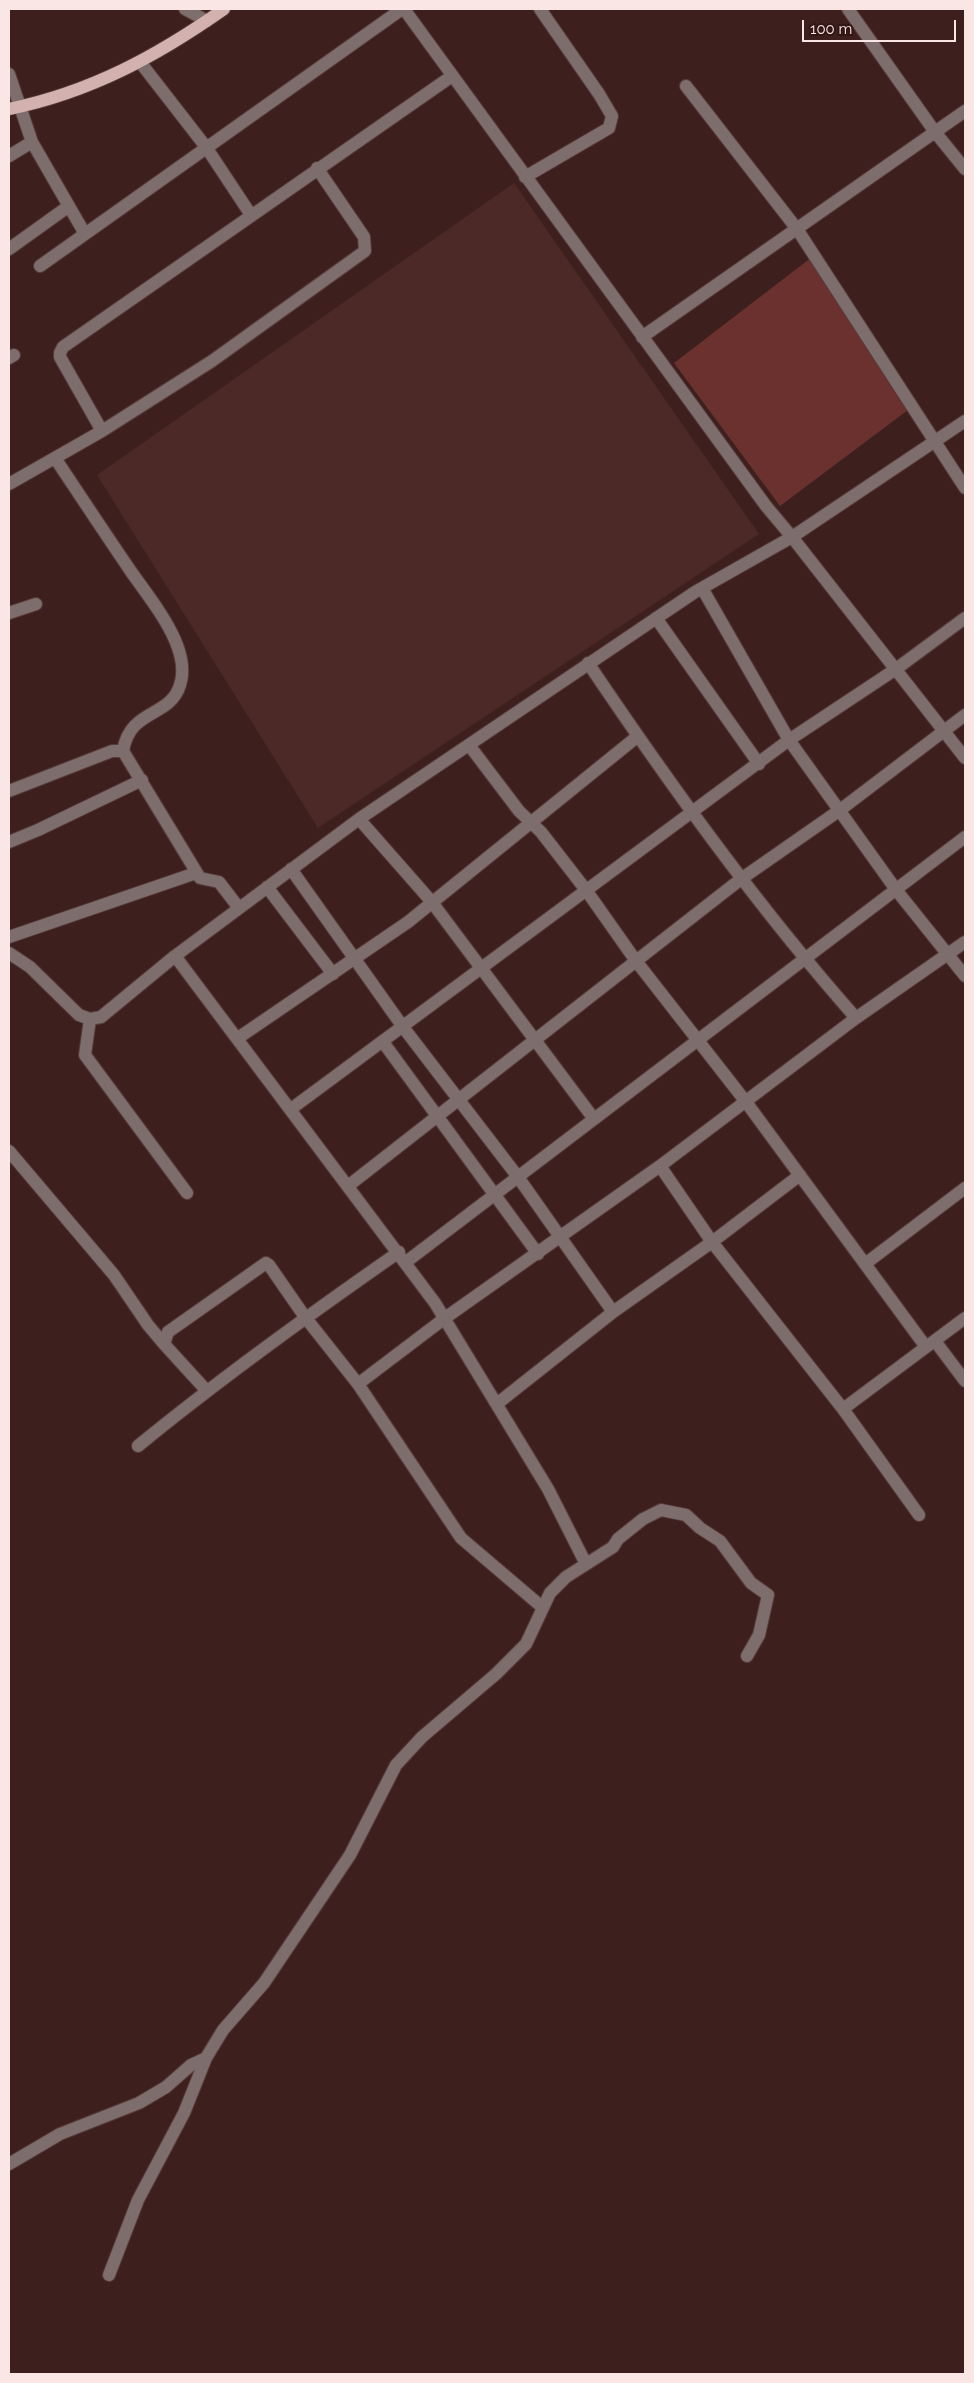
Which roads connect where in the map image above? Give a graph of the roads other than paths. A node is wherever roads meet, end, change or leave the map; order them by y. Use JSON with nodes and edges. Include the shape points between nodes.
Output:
{"nodes":[{"id":1,"x":185,"y":9,"type":"edge"},
{"id":2,"x":224,"y":9,"type":"edge"},
{"id":3,"x":403,"y":9,"type":"edge"},
{"id":4,"x":540,"y":9,"type":"edge"},
{"id":5,"x":848,"y":9,"type":"edge"},
{"id":6,"x":208,"y":20,"type":"junction"},
{"id":7,"x":140,"y":62,"type":"junction"},
{"id":8,"x":9,"y":74,"type":"edge"},
{"id":9,"x":452,"y":76,"type":"junction"},
{"id":10,"x":686,"y":86,"type":"dead end"},
{"id":11,"x":14,"y":108,"type":"edge"},
{"id":12,"x":965,"y":111,"type":"edge"},
{"id":13,"x":935,"y":132,"type":"junction"},
{"id":14,"x":32,"y":142,"type":"junction"},
{"id":15,"x":206,"y":147,"type":"junction"},
{"id":16,"x":9,"y":156,"type":"edge"},
{"id":17,"x":317,"y":168,"type":"junction"},
{"id":18,"x":965,"y":169,"type":"edge"},
{"id":19,"x":525,"y":178,"type":"junction"},
{"id":20,"x":69,"y":206,"type":"junction"},
{"id":21,"x":250,"y":215,"type":"junction"},
{"id":22,"x":797,"y":229,"type":"junction"},
{"id":23,"x":85,"y":234,"type":"junction"},
{"id":24,"x":9,"y":249,"type":"edge"},
{"id":25,"x":40,"y":266,"type":"dead end"},
{"id":26,"x":642,"y":337,"type":"junction"},
{"id":27,"x":965,"y":421,"type":"edge"},
{"id":28,"x":102,"y":431,"type":"junction"},
{"id":29,"x":936,"y":441,"type":"junction"},
{"id":30,"x":55,"y":458,"type":"junction"},
{"id":31,"x":9,"y":484,"type":"edge"},
{"id":32,"x":965,"y":488,"type":"edge"},
{"id":33,"x":792,"y":537,"type":"junction"},
{"id":34,"x":702,"y":588,"type":"junction"},
{"id":35,"x":36,"y":604,"type":"dead end"},
{"id":36,"x":9,"y":613,"type":"edge"},
{"id":37,"x":656,"y":618,"type":"junction"},
{"id":38,"x":965,"y":618,"type":"edge"},
{"id":39,"x":588,"y":663,"type":"junction"},
{"id":40,"x":896,"y":668,"type":"junction"},
{"id":41,"x":965,"y":715,"type":"edge"},
{"id":42,"x":944,"y":730,"type":"junction"},
{"id":43,"x":638,"y":736,"type":"junction"},
{"id":44,"x":789,"y":740,"type":"junction"},
{"id":45,"x":469,"y":745,"type":"junction"},
{"id":46,"x":123,"y":751,"type":"junction"},
{"id":47,"x":965,"y":758,"type":"edge"},
{"id":48,"x":759,"y":764,"type":"junction"},
{"id":49,"x":142,"y":780,"type":"junction"},
{"id":50,"x":9,"y":791,"type":"edge"},
{"id":51,"x":840,"y":810,"type":"junction"},
{"id":52,"x":693,"y":813,"type":"junction"},
{"id":53,"x":360,"y":820,"type":"junction"},
{"id":54,"x":531,"y":822,"type":"junction"},
{"id":55,"x":965,"y":837,"type":"edge"},
{"id":56,"x":9,"y":842,"type":"edge"},
{"id":57,"x":292,"y":869,"type":"junction"},
{"id":58,"x":196,"y":873,"type":"junction"},
{"id":59,"x":741,"y":879,"type":"junction"},
{"id":60,"x":267,"y":887,"type":"junction"},
{"id":61,"x":586,"y":890,"type":"junction"},
{"id":62,"x":897,"y":891,"type":"junction"},
{"id":63,"x":431,"y":901,"type":"junction"},
{"id":64,"x":239,"y":908,"type":"junction"},
{"id":65,"x":9,"y":937,"type":"edge"},
{"id":66,"x":965,"y":942,"type":"edge"},
{"id":67,"x":9,"y":953,"type":"edge"},
{"id":68,"x":948,"y":954,"type":"junction"},
{"id":69,"x":175,"y":956,"type":"junction"},
{"id":70,"x":355,"y":959,"type":"junction"},
{"id":71,"x":804,"y":959,"type":"junction"},
{"id":72,"x":636,"y":961,"type":"junction"},
{"id":73,"x":482,"y":969,"type":"junction"},
{"id":74,"x":333,"y":974,"type":"junction"},
{"id":75,"x":965,"y":976,"type":"edge"},
{"id":76,"x":856,"y":1018,"type":"junction"},
{"id":77,"x":90,"y":1019,"type":"junction"},
{"id":78,"x":403,"y":1027,"type":"junction"},
{"id":79,"x":238,"y":1038,"type":"junction"},
{"id":80,"x":535,"y":1040,"type":"junction"},
{"id":81,"x":697,"y":1040,"type":"junction"},
{"id":82,"x":383,"y":1042,"type":"junction"},
{"id":83,"x":459,"y":1098,"type":"junction"},
{"id":84,"x":746,"y":1102,"type":"junction"},
{"id":85,"x":292,"y":1109,"type":"junction"},
{"id":86,"x":438,"y":1116,"type":"junction"},
{"id":87,"x":594,"y":1119,"type":"junction"},
{"id":88,"x":9,"y":1151,"type":"edge"},
{"id":89,"x":660,"y":1166,"type":"junction"},
{"id":90,"x":800,"y":1176,"type":"junction"},
{"id":91,"x":518,"y":1177,"type":"junction"},
{"id":92,"x":348,"y":1186,"type":"junction"},
{"id":93,"x":965,"y":1189,"type":"edge"},
{"id":94,"x":187,"y":1193,"type":"dead end"},
{"id":95,"x":495,"y":1194,"type":"junction"},
{"id":96,"x":560,"y":1238,"type":"junction"},
{"id":97,"x":712,"y":1242,"type":"junction"},
{"id":98,"x":538,"y":1254,"type":"junction"},
{"id":99,"x":403,"y":1257,"type":"junction"},
{"id":100,"x":865,"y":1264,"type":"junction"},
{"id":101,"x":613,"y":1312,"type":"junction"},
{"id":102,"x":305,"y":1317,"type":"junction"},
{"id":103,"x":445,"y":1318,"type":"junction"},
{"id":104,"x":965,"y":1318,"type":"edge"},
{"id":105,"x":164,"y":1344,"type":"junction"},
{"id":106,"x":930,"y":1344,"type":"junction"},
{"id":107,"x":965,"y":1381,"type":"edge"},
{"id":108,"x":358,"y":1384,"type":"junction"},
{"id":109,"x":206,"y":1390,"type":"junction"},
{"id":110,"x":498,"y":1403,"type":"junction"},
{"id":111,"x":843,"y":1409,"type":"junction"},
{"id":112,"x":138,"y":1446,"type":"dead end"},
{"id":113,"x":920,"y":1515,"type":"dead end"},
{"id":114,"x":586,"y":1564,"type":"junction"},
{"id":115,"x":542,"y":1607,"type":"junction"},
{"id":116,"x":747,"y":1656,"type":"dead end"},
{"id":117,"x":206,"y":2058,"type":"junction"},
{"id":118,"x":9,"y":2164,"type":"edge"},
{"id":119,"x":109,"y":2275,"type":"dead end"}],
"edges":[{"from":1,"to":6,"type":"street"},
{"from":2,"to":6,"type":"main road"},
{"from":3,"to":9,"type":"street"},
{"from":3,"to":15,"type":"street"},
{"from":4,"to":19,"type":"street","via":[[599,94],[612,116],[612,124]]},
{"from":5,"to":13,"type":"street"},
{"from":6,"to":7,"type":"main road"},
{"from":7,"to":11,"type":"main road","via":[[104,80]]},
{"from":7,"to":15,"type":"street"},
{"from":8,"to":11,"type":"street"},
{"from":9,"to":17,"type":"street"},
{"from":9,"to":19,"type":"street"},
{"from":10,"to":22,"type":"street"},
{"from":11,"to":14,"type":"street"},
{"from":12,"to":13,"type":"street"},
{"from":13,"to":18,"type":"street"},
{"from":13,"to":22,"type":"street"},
{"from":14,"to":16,"type":"street"},
{"from":14,"to":20,"type":"street"},
{"from":15,"to":21,"type":"street"},
{"from":15,"to":23,"type":"street"},
{"from":17,"to":21,"type":"street"},
{"from":17,"to":28,"type":"street","via":[[364,237],[365,251],[212,361]]},
{"from":19,"to":26,"type":"street"},
{"from":20,"to":23,"type":"street"},
{"from":20,"to":24,"type":"street"},
{"from":21,"to":28,"type":"street","via":[[63,346],[60,357]]},
{"from":22,"to":26,"type":"street"},
{"from":22,"to":29,"type":"street"},
{"from":23,"to":25,"type":"street"},
{"from":26,"to":33,"type":"street"},
{"from":27,"to":29,"type":"street"},
{"from":28,"to":30,"type":"street"},
{"from":29,"to":32,"type":"street"},
{"from":29,"to":33,"type":"street"},
{"from":30,"to":31,"type":"street"},
{"from":30,"to":46,"type":"street","via":[[151,601],[180,654],[182,669],[176,694],[167,705],[141,718],[132,727],[124,740]]},
{"from":33,"to":34,"type":"street"},
{"from":33,"to":40,"type":"street"},
{"from":34,"to":37,"type":"street"},
{"from":34,"to":44,"type":"street"},
{"from":35,"to":36,"type":"street"},
{"from":37,"to":39,"type":"street"},
{"from":37,"to":48,"type":"street"},
{"from":38,"to":40,"type":"street"},
{"from":39,"to":43,"type":"street"},
{"from":39,"to":45,"type":"street"},
{"from":40,"to":42,"type":"street"},
{"from":40,"to":44,"type":"street"},
{"from":41,"to":42,"type":"street"},
{"from":42,"to":47,"type":"street"},
{"from":42,"to":51,"type":"street"},
{"from":43,"to":52,"type":"street"},
{"from":43,"to":54,"type":"street"},
{"from":44,"to":48,"type":"street"},
{"from":44,"to":51,"type":"street"},
{"from":45,"to":53,"type":"street"},
{"from":45,"to":54,"type":"street"},
{"from":46,"to":49,"type":"street"},
{"from":46,"to":50,"type":"street","via":[[112,751]]},
{"from":48,"to":52,"type":"street"},
{"from":49,"to":56,"type":"street"},
{"from":49,"to":58,"type":"street"},
{"from":51,"to":59,"type":"street"},
{"from":51,"to":62,"type":"street"},
{"from":52,"to":59,"type":"street"},
{"from":52,"to":61,"type":"street"},
{"from":53,"to":57,"type":"street"},
{"from":53,"to":63,"type":"street"},
{"from":54,"to":61,"type":"street"},
{"from":54,"to":63,"type":"street"},
{"from":55,"to":62,"type":"street"},
{"from":57,"to":60,"type":"street"},
{"from":57,"to":70,"type":"street"},
{"from":58,"to":64,"type":"street","via":[[205,880],[219,882]]},
{"from":58,"to":65,"type":"street"},
{"from":59,"to":71,"type":"street"},
{"from":59,"to":72,"type":"street"},
{"from":60,"to":64,"type":"street"},
{"from":60,"to":74,"type":"street"},
{"from":61,"to":72,"type":"street"},
{"from":61,"to":73,"type":"street"},
{"from":62,"to":68,"type":"street"},
{"from":62,"to":71,"type":"street"},
{"from":63,"to":70,"type":"street","via":[[408,922]]},
{"from":63,"to":73,"type":"street"},
{"from":64,"to":69,"type":"street"},
{"from":66,"to":68,"type":"street"},
{"from":67,"to":77,"type":"street","via":[[30,966],[78,1015]]},
{"from":68,"to":75,"type":"street"},
{"from":68,"to":76,"type":"street"},
{"from":69,"to":77,"type":"street","via":[[101,1017]]},
{"from":69,"to":79,"type":"street"},
{"from":70,"to":74,"type":"street"},
{"from":70,"to":78,"type":"street"},
{"from":71,"to":76,"type":"street"},
{"from":71,"to":81,"type":"street"},
{"from":72,"to":80,"type":"street"},
{"from":72,"to":81,"type":"street"},
{"from":73,"to":78,"type":"street"},
{"from":73,"to":80,"type":"street"},
{"from":74,"to":79,"type":"street"},
{"from":76,"to":84,"type":"street"},
{"from":77,"to":94,"type":"street","via":[[84,1055]]},
{"from":78,"to":82,"type":"street"},
{"from":78,"to":83,"type":"street"},
{"from":79,"to":85,"type":"street"},
{"from":80,"to":83,"type":"street"},
{"from":80,"to":87,"type":"street"},
{"from":81,"to":84,"type":"street"},
{"from":81,"to":87,"type":"street"},
{"from":82,"to":85,"type":"street"},
{"from":82,"to":86,"type":"street"},
{"from":83,"to":86,"type":"street"},
{"from":83,"to":91,"type":"street"},
{"from":84,"to":89,"type":"street"},
{"from":84,"to":90,"type":"street"},
{"from":85,"to":92,"type":"street"},
{"from":86,"to":92,"type":"street"},
{"from":86,"to":95,"type":"street"},
{"from":87,"to":91,"type":"street"},
{"from":88,"to":105,"type":"street","via":[[109,1270]]},
{"from":89,"to":96,"type":"street"},
{"from":89,"to":97,"type":"street"},
{"from":90,"to":97,"type":"street"},
{"from":90,"to":100,"type":"street"},
{"from":91,"to":95,"type":"street"},
{"from":91,"to":96,"type":"street"},
{"from":92,"to":99,"type":"street"},
{"from":93,"to":100,"type":"street"},
{"from":95,"to":98,"type":"street"},
{"from":95,"to":99,"type":"street"},
{"from":96,"to":98,"type":"street"},
{"from":96,"to":101,"type":"street"},
{"from":97,"to":101,"type":"street"},
{"from":97,"to":111,"type":"street"},
{"from":98,"to":103,"type":"street"},
{"from":99,"to":102,"type":"street"},
{"from":99,"to":103,"type":"street"},
{"from":100,"to":106,"type":"street"},
{"from":101,"to":110,"type":"street"},
{"from":102,"to":105,"type":"street","via":[[266,1263],[168,1332]]},
{"from":102,"to":108,"type":"street"},
{"from":102,"to":109,"type":"street"},
{"from":103,"to":108,"type":"street"},
{"from":103,"to":110,"type":"street"},
{"from":104,"to":106,"type":"street"},
{"from":105,"to":109,"type":"street"},
{"from":106,"to":107,"type":"street"},
{"from":106,"to":111,"type":"street"},
{"from":108,"to":115,"type":"street","via":[[461,1538]]},
{"from":109,"to":112,"type":"street"},
{"from":110,"to":114,"type":"street","via":[[548,1489]]},
{"from":111,"to":113,"type":"street"},
{"from":114,"to":115,"type":"street","via":[[566,1577]]},
{"from":114,"to":116,"type":"street","via":[[613,1547],[618,1539],[644,1519],[661,1510],[686,1515],[720,1540],[751,1583],[768,1595],[759,1635]]},
{"from":115,"to":117,"type":"street","via":[[526,1644],[422,1737],[396,1765],[350,1855],[264,1982],[223,2030]]},
{"from":117,"to":118,"type":"street","via":[[191,2064],[166,2087],[139,2102],[60,2134]]},
{"from":117,"to":119,"type":"street","via":[[184,2113],[138,2200]]}]}
